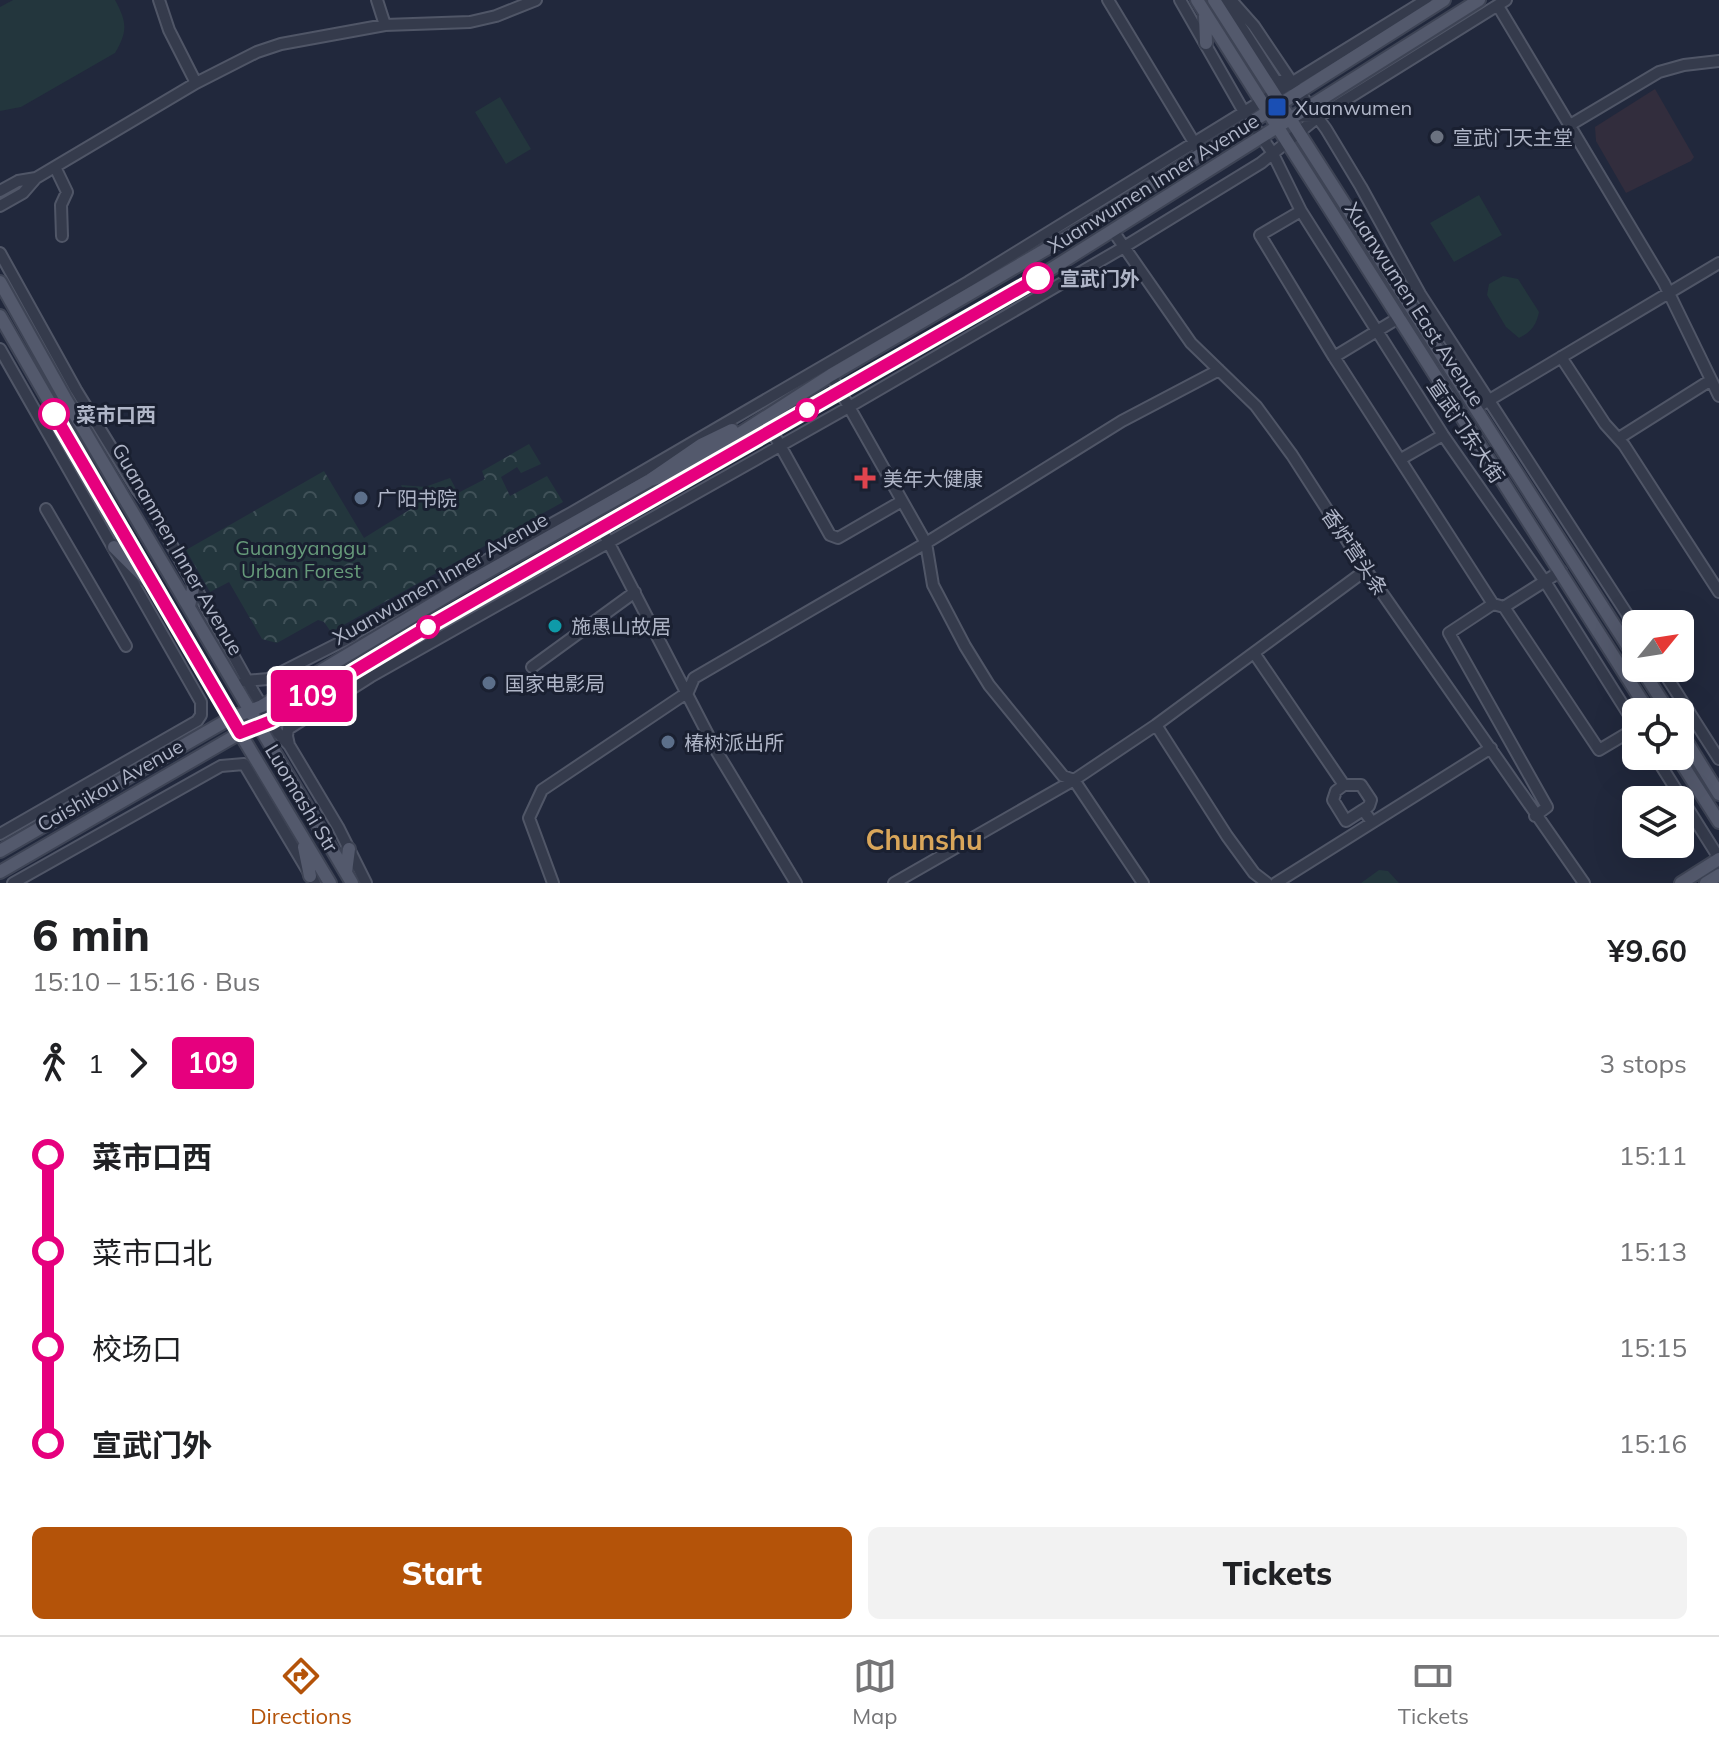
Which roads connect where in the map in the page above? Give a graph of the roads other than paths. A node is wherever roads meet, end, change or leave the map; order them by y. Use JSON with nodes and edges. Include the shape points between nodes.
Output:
{"nodes":[{"id":1,"x":159,"y":0,"type":"edge"},
{"id":2,"x":377,"y":0,"type":"edge"},
{"id":3,"x":536,"y":0,"type":"edge"},
{"id":4,"x":1108,"y":0,"type":"edge"},
{"id":5,"x":1180,"y":0,"type":"edge"},
{"id":6,"x":1197,"y":0,"type":"edge"},
{"id":7,"x":1214,"y":0,"type":"edge"},
{"id":8,"x":1224,"y":0,"type":"edge"},
{"id":9,"x":1231,"y":0,"type":"edge"},
{"id":10,"x":1426,"y":0,"type":"edge"},
{"id":11,"x":1444,"y":0,"type":"edge"},
{"id":12,"x":1479,"y":0,"type":"edge"},
{"id":13,"x":1502,"y":3,"type":"edge"},
{"id":14,"x":1205,"y":13,"type":"junction"},
{"id":15,"x":1441,"y":23,"type":"junction"},
{"id":16,"x":385,"y":25,"type":"junction"},
{"id":17,"x":1462,"y":27,"type":"junction"},
{"id":18,"x":1206,"y":43,"type":"junction"},
{"id":19,"x":1719,"y":61,"type":"edge"},
{"id":20,"x":196,"y":83,"type":"junction"},
{"id":21,"x":1295,"y":86,"type":"junction"},
{"id":22,"x":1276,"y":93,"type":"junction"},
{"id":23,"x":1264,"y":107,"type":"junction"},
{"id":24,"x":1244,"y":112,"type":"junction"},
{"id":25,"x":1314,"y":112,"type":"junction"},
{"id":26,"x":1292,"y":118,"type":"junction"},
{"id":27,"x":1252,"y":124,"type":"junction"},
{"id":28,"x":1570,"y":125,"type":"junction"},
{"id":29,"x":1278,"y":128,"type":"junction"},
{"id":30,"x":1262,"y":139,"type":"junction"},
{"id":31,"x":1198,"y":150,"type":"junction"},
{"id":32,"x":1272,"y":152,"type":"junction"},
{"id":33,"x":55,"y":167,"type":"junction"},
{"id":34,"x":36,"y":178,"type":"junction"},
{"id":35,"x":0,"y":191,"type":"edge"},
{"id":36,"x":0,"y":206,"type":"edge"},
{"id":37,"x":1301,"y":211,"type":"junction"},
{"id":38,"x":1113,"y":231,"type":"junction"},
{"id":39,"x":62,"y":236,"type":"dead end"},
{"id":40,"x":1124,"y":247,"type":"junction"},
{"id":41,"x":0,"y":253,"type":"edge"},
{"id":42,"x":1719,"y":263,"type":"edge"},
{"id":43,"x":0,"y":282,"type":"edge"},
{"id":44,"x":1420,"y":294,"type":"junction"},
{"id":45,"x":1669,"y":294,"type":"junction"},
{"id":46,"x":1408,"y":302,"type":"junction"},
{"id":47,"x":0,"y":316,"type":"edge"},
{"id":48,"x":1400,"y":317,"type":"junction"},
{"id":49,"x":1377,"y":330,"type":"junction"},
{"id":50,"x":0,"y":349,"type":"edge"},
{"id":51,"x":1334,"y":357,"type":"junction"},
{"id":52,"x":1561,"y":357,"type":"junction"},
{"id":53,"x":1219,"y":370,"type":"junction"},
{"id":54,"x":831,"y":375,"type":"junction"},
{"id":55,"x":1711,"y":380,"type":"junction"},
{"id":56,"x":840,"y":391,"type":"junction"},
{"id":57,"x":1719,"y":396,"type":"edge"},
{"id":58,"x":1490,"y":399,"type":"junction"},
{"id":59,"x":849,"y":407,"type":"junction"},
{"id":60,"x":1476,"y":408,"type":"junction"},
{"id":61,"x":772,"y":431,"type":"junction"},
{"id":62,"x":1443,"y":435,"type":"junction"},
{"id":63,"x":1619,"y":438,"type":"junction"},
{"id":64,"x":780,"y":445,"type":"junction"},
{"id":65,"x":1401,"y":459,"type":"junction"},
{"id":66,"x":902,"y":501,"type":"junction"},
{"id":67,"x":46,"y":509,"type":"dead end"},
{"id":68,"x":601,"y":528,"type":"junction"},
{"id":69,"x":926,"y":543,"type":"junction"},
{"id":70,"x":609,"y":544,"type":"junction"},
{"id":71,"x":114,"y":547,"type":"junction"},
{"id":72,"x":1366,"y":570,"type":"junction"},
{"id":73,"x":1561,"y":571,"type":"junction"},
{"id":74,"x":1546,"y":583,"type":"junction"},
{"id":75,"x":194,"y":584,"type":"junction"},
{"id":76,"x":159,"y":592,"type":"junction"},
{"id":77,"x":635,"y":592,"type":"junction"},
{"id":78,"x":1719,"y":592,"type":"edge"},
{"id":79,"x":189,"y":606,"type":"junction"},
{"id":80,"x":1499,"y":606,"type":"junction"},
{"id":81,"x":1625,"y":610,"type":"edge"},
{"id":82,"x":390,"y":630,"type":"junction"},
{"id":83,"x":348,"y":637,"type":"junction"},
{"id":84,"x":1622,"y":637,"type":"edge"},
{"id":85,"x":126,"y":646,"type":"dead end"},
{"id":86,"x":394,"y":647,"type":"junction"},
{"id":87,"x":1254,"y":653,"type":"junction"},
{"id":88,"x":532,"y":667,"type":"dead end"},
{"id":89,"x":370,"y":677,"type":"junction"},
{"id":90,"x":252,"y":680,"type":"junction"},
{"id":91,"x":232,"y":681,"type":"junction"},
{"id":92,"x":1670,"y":682,"type":"edge"},
{"id":93,"x":688,"y":692,"type":"junction"},
{"id":94,"x":1641,"y":698,"type":"edge"},
{"id":95,"x":1622,"y":705,"type":"edge"},
{"id":96,"x":256,"y":708,"type":"junction"},
{"id":97,"x":291,"y":709,"type":"junction"},
{"id":98,"x":231,"y":718,"type":"junction"},
{"id":99,"x":265,"y":723,"type":"junction"},
{"id":100,"x":1156,"y":725,"type":"junction"},
{"id":101,"x":288,"y":729,"type":"junction"},
{"id":102,"x":240,"y":733,"type":"junction"},
{"id":103,"x":1622,"y":736,"type":"edge"},
{"id":104,"x":289,"y":745,"type":"junction"},
{"id":105,"x":1491,"y":748,"type":"junction"},
{"id":106,"x":1694,"y":754,"type":"edge"},
{"id":107,"x":1719,"y":759,"type":"edge"},
{"id":108,"x":244,"y":764,"type":"junction"},
{"id":109,"x":1664,"y":770,"type":"edge"},
{"id":110,"x":1686,"y":770,"type":"edge"},
{"id":111,"x":264,"y":772,"type":"junction"},
{"id":112,"x":1074,"y":780,"type":"junction"},
{"id":113,"x":1344,"y":785,"type":"junction"},
{"id":114,"x":1719,"y":794,"type":"edge"},
{"id":115,"x":1363,"y":810,"type":"junction"},
{"id":116,"x":1535,"y":816,"type":"junction"},
{"id":117,"x":1372,"y":822,"type":"junction"},
{"id":118,"x":1719,"y":822,"type":"edge"},
{"id":119,"x":0,"y":834,"type":"edge"},
{"id":120,"x":302,"y":836,"type":"junction"},
{"id":121,"x":349,"y":849,"type":"junction"},
{"id":122,"x":0,"y":851,"type":"edge"},
{"id":123,"x":1719,"y":859,"type":"edge"},
{"id":124,"x":0,"y":872,"type":"edge"},
{"id":125,"x":1719,"y":875,"type":"edge"},
{"id":126,"x":349,"y":878,"type":"edge"},
{"id":127,"x":312,"y":879,"type":"edge"},
{"id":128,"x":13,"y":883,"type":"edge"},
{"id":129,"x":330,"y":883,"type":"edge"},
{"id":130,"x":366,"y":883,"type":"edge"},
{"id":131,"x":553,"y":883,"type":"edge"},
{"id":132,"x":796,"y":883,"type":"edge"},
{"id":133,"x":894,"y":883,"type":"edge"},
{"id":134,"x":1143,"y":883,"type":"edge"},
{"id":135,"x":1267,"y":883,"type":"edge"},
{"id":136,"x":1276,"y":883,"type":"edge"},
{"id":137,"x":1584,"y":883,"type":"edge"},
{"id":138,"x":1681,"y":883,"type":"edge"},
{"id":139,"x":1706,"y":883,"type":"edge"}],
"edges":[{"from":1,"to":20,"type":"street"},
{"from":2,"to":16,"type":"street"},
{"from":3,"to":16,"type":"street","via":[[470,22]]},
{"from":4,"to":31,"type":"street"},
{"from":5,"to":18,"type":"street","name":"宣武门东大街"},
{"from":6,"to":14,"type":"main road"},
{"from":7,"to":22,"type":"main road","name":"Xuanwumen East Avenue"},
{"from":8,"to":22,"type":"street"},
{"from":9,"to":21,"type":"street"},
{"from":10,"to":21,"type":"street"},
{"from":11,"to":21,"type":"main road","name":"Xuanwumen Inner Avenue"},
{"from":12,"to":15,"type":"main road"},
{"from":13,"to":17,"type":"street"},
{"from":13,"to":28,"type":"street"},
{"from":14,"to":18,"type":"main road"},
{"from":14,"to":23,"type":"main road"},
{"from":15,"to":17,"type":"street"},
{"from":15,"to":25,"type":"main road"},
{"from":16,"to":20,"type":"street","via":[[281,44]]},
{"from":17,"to":25,"type":"street"},
{"from":18,"to":24,"type":"street","name":"宣武门东大街"},
{"from":19,"to":28,"type":"street","via":[[1659,72]]},
{"from":20,"to":33,"type":"street"},
{"from":21,"to":22,"type":"main road","name":"Xuanwumen Inner Avenue"},
{"from":21,"to":22,"type":"street"},
{"from":21,"to":25,"type":"street"},
{"from":22,"to":23,"type":"main road","name":"Xuanwumen Inner Avenue"},
{"from":22,"to":26,"type":"main road","name":"Xuanwumen East Avenue"},
{"from":23,"to":24,"type":"street"},
{"from":23,"to":27,"type":"main road","name":"Xuanwumen Inner Avenue"},
{"from":23,"to":29,"type":"main road"},
{"from":24,"to":27,"type":"street","name":"宣武门东大街"},
{"from":24,"to":31,"type":"street"},
{"from":25,"to":26,"type":"main road","name":"Xuanwumen Inner Avenue"},
{"from":25,"to":32,"type":"street"},
{"from":25,"to":44,"type":"street"},
{"from":26,"to":29,"type":"main road","name":"Xuanwumen Inner Avenue"},
{"from":26,"to":46,"type":"main road","name":"Xuanwumen East Avenue"},
{"from":27,"to":30,"type":"street","name":"宣武门东大街"},
{"from":27,"to":31,"type":"main road","name":"Xuanwumen Inner Avenue"},
{"from":28,"to":45,"type":"street"},
{"from":29,"to":30,"type":"main road","name":"Xuanwumen Inner Avenue"},
{"from":29,"to":48,"type":"main road"},
{"from":30,"to":32,"type":"street","name":"宣武门东大街"},
{"from":30,"to":38,"type":"main road","name":"Xuanwumen Inner Avenue"},
{"from":31,"to":54,"type":"main road","name":"Xuanwumen Inner Avenue","via":[[1108,213]]},
{"from":31,"to":83,"type":"street"},
{"from":32,"to":37,"type":"street","name":"宣武门东大街"},
{"from":32,"to":40,"type":"street"},
{"from":33,"to":34,"type":"street"},
{"from":33,"to":39,"type":"street","via":[[67,192],[61,205]]},
{"from":34,"to":35,"type":"street"},
{"from":34,"to":36,"type":"street"},
{"from":37,"to":49,"type":"street","name":"宣武门东大街"},
{"from":37,"to":51,"type":"street","via":[[1260,235]]},
{"from":38,"to":40,"type":"street","name":"香炉营头条"},
{"from":38,"to":56,"type":"main road","name":"Xuanwumen Inner Avenue"},
{"from":40,"to":53,"type":"street","name":"香炉营头条","via":[[1191,343]]},
{"from":40,"to":59,"type":"street"},
{"from":41,"to":75,"type":"street"},
{"from":42,"to":45,"type":"street"},
{"from":43,"to":79,"type":"main road","name":"Guananmen Inner Avenue"},
{"from":44,"to":46,"type":"main road"},
{"from":44,"to":58,"type":"street"},
{"from":45,"to":52,"type":"street"},
{"from":45,"to":55,"type":"street"},
{"from":46,"to":60,"type":"main road","name":"Xuanwumen East Avenue"},
{"from":47,"to":76,"type":"main road","name":"Guananmen Inner Avenue"},
{"from":48,"to":49,"type":"street"},
{"from":48,"to":73,"type":"main road","name":"Xuanwumen East Avenue"},
{"from":49,"to":51,"type":"street"},
{"from":49,"to":62,"type":"street","name":"宣武门东大街"},
{"from":50,"to":71,"type":"street"},
{"from":51,"to":65,"type":"street"},
{"from":52,"to":58,"type":"street"},
{"from":52,"to":63,"type":"street"},
{"from":53,"to":69,"type":"street","via":[[1122,421]]},
{"from":53,"to":72,"type":"street","name":"香炉营头条","via":[[1256,406]]},
{"from":54,"to":56,"type":"street"},
{"from":54,"to":82,"type":"main road","name":"Xuanwumen Inner Avenue","via":[[711,452],[650,480]]},
{"from":55,"to":57,"type":"street"},
{"from":55,"to":63,"type":"street"},
{"from":56,"to":59,"type":"street"},
{"from":56,"to":61,"type":"main road","name":"Xuanwumen Inner Avenue"},
{"from":58,"to":60,"type":"street"},
{"from":58,"to":81,"type":"street"},
{"from":59,"to":64,"type":"street"},
{"from":59,"to":66,"type":"street"},
{"from":60,"to":84,"type":"main road","name":"Xuanwumen East Avenue"},
{"from":61,"to":64,"type":"street"},
{"from":61,"to":68,"type":"main road","name":"Xuanwumen Inner Avenue"},
{"from":62,"to":65,"type":"street"},
{"from":62,"to":74,"type":"street","name":"宣武门东大街"},
{"from":63,"to":78,"type":"street"},
{"from":64,"to":66,"type":"street","via":[[830,535],[838,538]]},
{"from":64,"to":70,"type":"street"},
{"from":65,"to":80,"type":"street"},
{"from":66,"to":69,"type":"street"},
{"from":67,"to":85,"type":"street"},
{"from":68,"to":70,"type":"street"},
{"from":68,"to":86,"type":"main road","name":"Xuanwumen Inner Avenue"},
{"from":69,"to":93,"type":"street","via":[[694,678]]},
{"from":69,"to":112,"type":"street","via":[[933,585],[989,685],[1063,776]]},
{"from":70,"to":77,"type":"street"},
{"from":70,"to":89,"type":"street"},
{"from":71,"to":76,"type":"main road"},
{"from":71,"to":119,"type":"street","via":[[201,702],[199,718]]},
{"from":72,"to":87,"type":"street"},
{"from":72,"to":105,"type":"street","name":"香炉营头条"},
{"from":73,"to":74,"type":"street"},
{"from":73,"to":94,"type":"main road","name":"Xuanwumen East Avenue"},
{"from":74,"to":80,"type":"street"},
{"from":74,"to":95,"type":"street","name":"宣武门东大街"},
{"from":75,"to":79,"type":"main road"},
{"from":75,"to":90,"type":"street"},
{"from":76,"to":98,"type":"main road","name":"Guananmen Inner Avenue"},
{"from":77,"to":88,"type":"street"},
{"from":77,"to":93,"type":"street"},
{"from":79,"to":91,"type":"main road","name":"Guananmen Inner Avenue"},
{"from":80,"to":103,"type":"street","via":[[1599,750]]},
{"from":80,"to":116,"type":"street","via":[[1449,633],[1547,807]]},
{"from":82,"to":83,"type":"street"},
{"from":82,"to":96,"type":"main road","name":"Xuanwumen Inner Avenue"},
{"from":83,"to":90,"type":"street","via":[[268,679]]},
{"from":86,"to":89,"type":"street"},
{"from":86,"to":97,"type":"main road","name":"Xuanwumen Inner Avenue"},
{"from":87,"to":100,"type":"street"},
{"from":87,"to":113,"type":"street"},
{"from":89,"to":101,"type":"street"},
{"from":90,"to":91,"type":"street"},
{"from":90,"to":96,"type":"street"},
{"from":91,"to":96,"type":"main road","name":"Guananmen Inner Avenue"},
{"from":92,"to":107,"type":"street"},
{"from":93,"to":131,"type":"street","via":[[542,790],[529,818]]},
{"from":93,"to":132,"type":"street","via":[[717,752]]},
{"from":96,"to":98,"type":"main road","name":"Xuanwumen Inner Avenue"},
{"from":96,"to":99,"type":"main road","name":"Guananmen Inner Avenue"},
{"from":97,"to":99,"type":"main road","name":"Xuanwumen Inner Avenue"},
{"from":97,"to":101,"type":"street"},
{"from":98,"to":102,"type":"main road","name":"Guananmen Inner Avenue"},
{"from":98,"to":122,"type":"main road","name":"Xuanwumen Inner Avenue"},
{"from":99,"to":102,"type":"main road","name":"Caishikou Avenue"},
{"from":99,"to":104,"type":"street","name":"Luomashi Str"},
{"from":99,"to":126,"type":"main road","name":"Guananmen Inner Avenue"},
{"from":100,"to":112,"type":"street"},
{"from":100,"to":135,"type":"street","via":[[1227,836]]},
{"from":101,"to":104,"type":"street"},
{"from":102,"to":111,"type":"main road","name":"Luomashi Str"},
{"from":102,"to":124,"type":"main road","name":"Caishikou Avenue"},
{"from":104,"to":121,"type":"street","name":"Luomashi Str"},
{"from":105,"to":116,"type":"street","name":"香炉营头条"},
{"from":105,"to":117,"type":"street"},
{"from":106,"to":114,"type":"main road"},
{"from":108,"to":111,"type":"main road"},
{"from":108,"to":127,"type":"street"},
{"from":108,"to":128,"type":"street","via":[[221,766]]},
{"from":109,"to":123,"type":"street"},
{"from":110,"to":118,"type":"main road"},
{"from":111,"to":120,"type":"main road","name":"Luomashi Str"},
{"from":112,"to":133,"type":"street"},
{"from":112,"to":134,"type":"street"},
{"from":113,"to":115,"type":"street","via":[[1361,785],[1371,800]]},
{"from":113,"to":115,"type":"street","via":[[1333,800],[1346,821]]},
{"from":115,"to":117,"type":"street"},
{"from":116,"to":137,"type":"street","name":"香炉营头条"},
{"from":117,"to":136,"type":"street"},
{"from":120,"to":127,"type":"main road"},
{"from":120,"to":129,"type":"main road","name":"Luomashi Str"},
{"from":121,"to":126,"type":"main road"},
{"from":121,"to":130,"type":"street","name":"Luomashi Str"},
{"from":123,"to":138,"type":"main road"},
{"from":125,"to":139,"type":"main road"}]}
